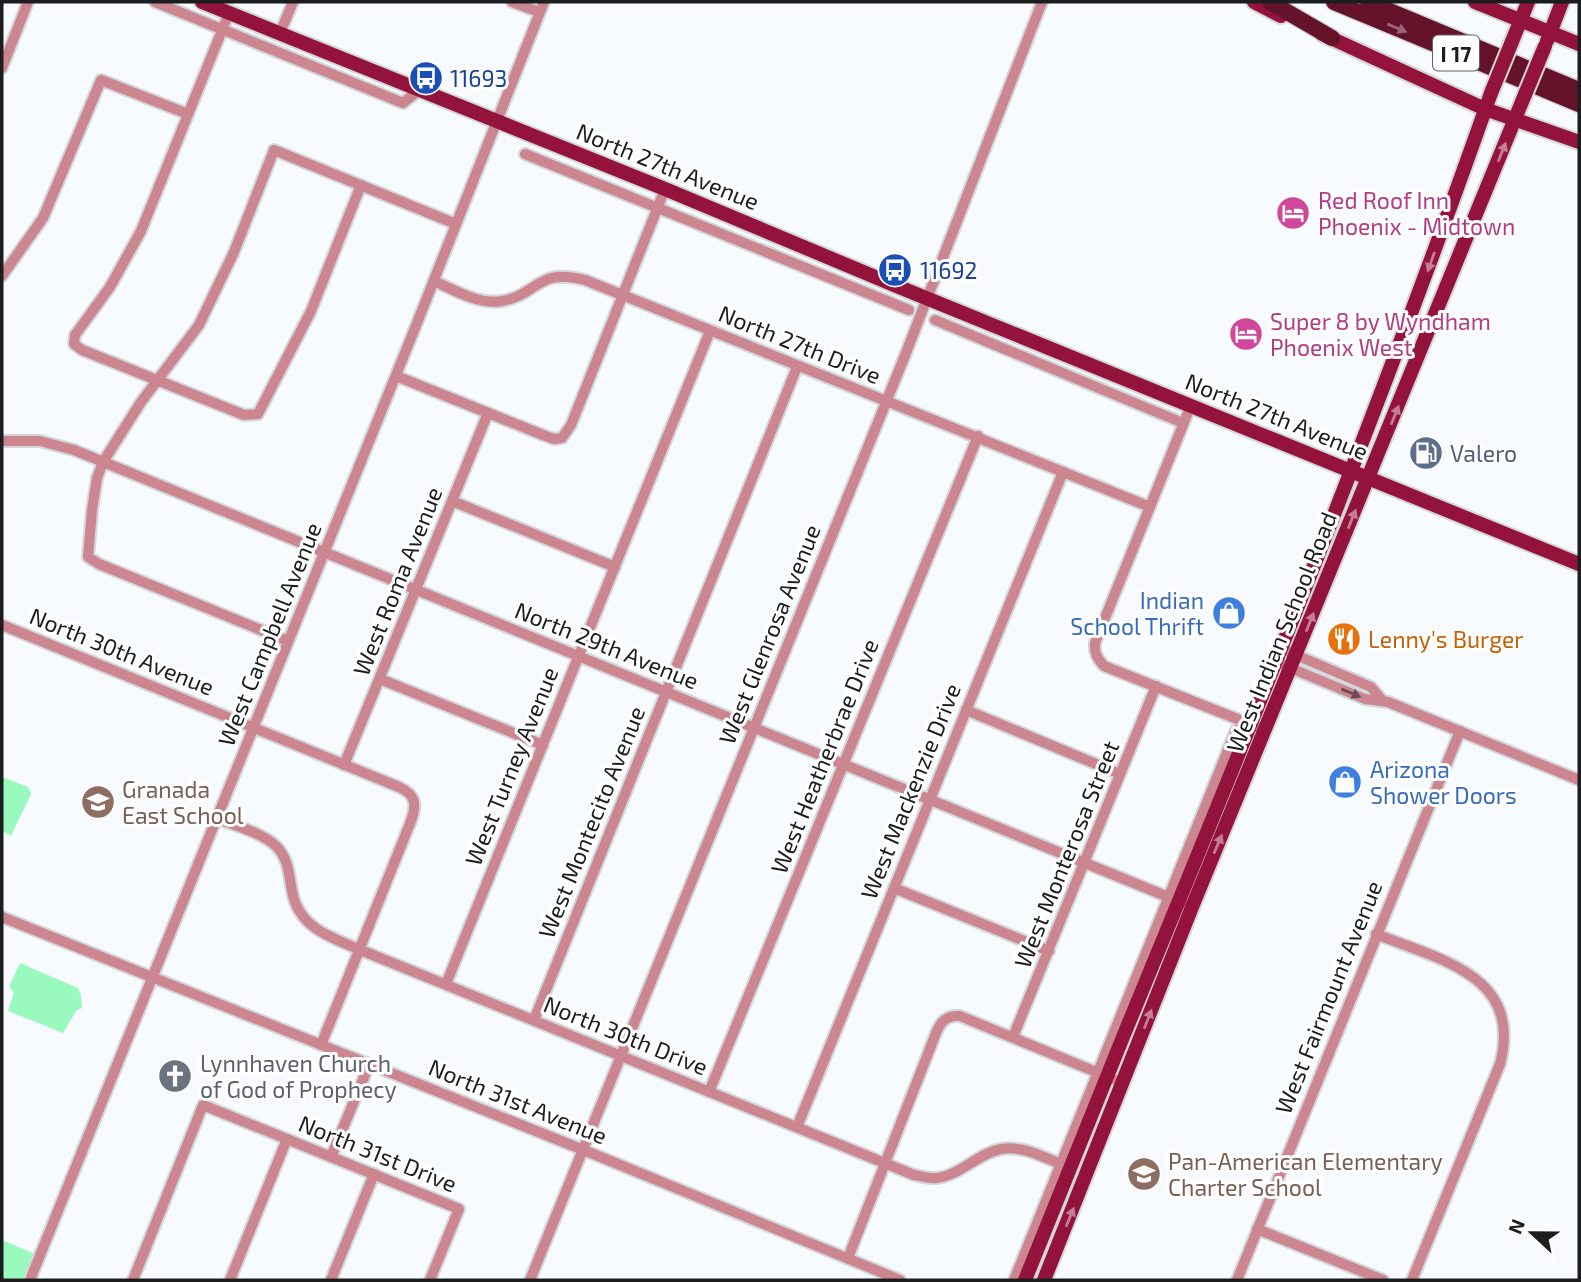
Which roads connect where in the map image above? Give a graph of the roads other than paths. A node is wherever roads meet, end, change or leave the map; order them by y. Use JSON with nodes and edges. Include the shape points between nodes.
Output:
{"nodes":[{"id":1,"x":29,"y":2,"type":"edge"},
{"id":2,"x":155,"y":2,"type":"edge"},
{"id":3,"x":202,"y":2,"type":"edge"},
{"id":4,"x":293,"y":2,"type":"edge"},
{"id":5,"x":512,"y":2,"type":"edge"},
{"id":6,"x":1042,"y":2,"type":"edge"},
{"id":7,"x":1254,"y":2,"type":"edge"},
{"id":8,"x":1270,"y":2,"type":"edge"},
{"id":9,"x":1334,"y":2,"type":"edge"},
{"id":10,"x":1368,"y":2,"type":"edge"},
{"id":11,"x":1389,"y":2,"type":"edge"},
{"id":12,"x":1475,"y":2,"type":"edge"},
{"id":13,"x":1528,"y":2,"type":"edge"},
{"id":14,"x":1562,"y":2,"type":"edge"},
{"id":15,"x":541,"y":7,"type":"edge"},
{"id":16,"x":229,"y":13,"type":"junction"},
{"id":17,"x":1517,"y":27,"type":"junction"},
{"id":18,"x":222,"y":30,"type":"junction"},
{"id":19,"x":280,"y":33,"type":"junction"},
{"id":20,"x":1332,"y":38,"type":"junction"},
{"id":21,"x":7,"y":39,"type":"edge"},
{"id":22,"x":1548,"y":39,"type":"junction"},
{"id":23,"x":1579,"y":44,"type":"edge"},
{"id":24,"x":2,"y":68,"type":"edge"},
{"id":25,"x":1579,"y":81,"type":"edge"},
{"id":26,"x":419,"y":90,"type":"junction"},
{"id":27,"x":1579,"y":90,"type":"edge"},
{"id":28,"x":1579,"y":104,"type":"edge"},
{"id":29,"x":1485,"y":110,"type":"junction"},
{"id":30,"x":1518,"y":113,"type":"junction"},
{"id":31,"x":188,"y":114,"type":"junction"},
{"id":32,"x":497,"y":121,"type":"junction"},
{"id":33,"x":1579,"y":142,"type":"edge"},
{"id":34,"x":525,"y":154,"type":"dead end"},
{"id":35,"x":361,"y":185,"type":"junction"},
{"id":36,"x":665,"y":189,"type":"junction"},
{"id":37,"x":658,"y":207,"type":"junction"},
{"id":38,"x":456,"y":224,"type":"junction"},
{"id":39,"x":2,"y":276,"type":"edge"},
{"id":40,"x":434,"y":281,"type":"junction"},
{"id":41,"x":898,"y":287,"type":"junction"},
{"id":42,"x":622,"y":295,"type":"junction"},
{"id":43,"x":926,"y":298,"type":"junction"},
{"id":44,"x":892,"y":303,"type":"junction"},
{"id":45,"x":909,"y":310,"type":"dead end"},
{"id":46,"x":958,"y":311,"type":"junction"},
{"id":47,"x":935,"y":320,"type":"dead end"},
{"id":48,"x":951,"y":327,"type":"junction"},
{"id":49,"x":710,"y":331,"type":"junction"},
{"id":50,"x":797,"y":367,"type":"junction"},
{"id":51,"x":396,"y":376,"type":"junction"},
{"id":52,"x":159,"y":379,"type":"junction"},
{"id":53,"x":887,"y":401,"type":"junction"},
{"id":54,"x":1191,"y":405,"type":"junction"},
{"id":55,"x":488,"y":413,"type":"junction"},
{"id":56,"x":1183,"y":423,"type":"junction"},
{"id":57,"x":978,"y":436,"type":"junction"},
{"id":58,"x":2,"y":441,"type":"edge"},
{"id":59,"x":103,"y":462,"type":"junction"},
{"id":60,"x":1351,"y":471,"type":"junction"},
{"id":61,"x":1063,"y":472,"type":"junction"},
{"id":62,"x":1369,"y":478,"type":"junction"},
{"id":63,"x":452,"y":501,"type":"junction"},
{"id":64,"x":1150,"y":507,"type":"junction"},
{"id":65,"x":325,"y":552,"type":"junction"},
{"id":66,"x":1579,"y":564,"type":"edge"},
{"id":67,"x":615,"y":567,"type":"junction"},
{"id":68,"x":416,"y":589,"type":"junction"},
{"id":69,"x":2,"y":625,"type":"edge"},
{"id":70,"x":288,"y":641,"type":"junction"},
{"id":71,"x":1279,"y":655,"type":"junction"},
{"id":72,"x":579,"y":656,"type":"junction"},
{"id":73,"x":1294,"y":661,"type":"junction"},
{"id":74,"x":380,"y":679,"type":"junction"},
{"id":75,"x":1156,"y":686,"type":"junction"},
{"id":76,"x":666,"y":692,"type":"junction"},
{"id":77,"x":966,"y":710,"type":"junction"},
{"id":78,"x":1251,"y":725,"type":"junction"},
{"id":79,"x":253,"y":728,"type":"junction"},
{"id":80,"x":753,"y":728,"type":"junction"},
{"id":81,"x":1236,"y":730,"type":"dead end"},
{"id":82,"x":1265,"y":730,"type":"junction"},
{"id":83,"x":1460,"y":731,"type":"junction"},
{"id":84,"x":543,"y":745,"type":"junction"},
{"id":85,"x":344,"y":765,"type":"junction"},
{"id":86,"x":843,"y":765,"type":"junction"},
{"id":87,"x":1120,"y":774,"type":"junction"},
{"id":88,"x":1579,"y":780,"type":"edge"},
{"id":89,"x":929,"y":800,"type":"junction"},
{"id":90,"x":217,"y":818,"type":"junction"},
{"id":91,"x":1084,"y":863,"type":"junction"},
{"id":92,"x":894,"y":888,"type":"junction"},
{"id":93,"x":1180,"y":902,"type":"junction"},
{"id":94,"x":2,"y":917,"type":"edge"},
{"id":95,"x":1376,"y":934,"type":"junction"},
{"id":96,"x":358,"y":949,"type":"junction"},
{"id":97,"x":1049,"y":951,"type":"junction"},
{"id":98,"x":153,"y":978,"type":"junction"},
{"id":99,"x":446,"y":984,"type":"junction"},
{"id":100,"x":534,"y":1020,"type":"junction"},
{"id":101,"x":1013,"y":1037,"type":"junction"},
{"id":102,"x":321,"y":1045,"type":"junction"},
{"id":103,"x":621,"y":1055,"type":"junction"},
{"id":104,"x":369,"y":1065,"type":"junction"},
{"id":105,"x":1102,"y":1074,"type":"junction"},
{"id":106,"x":1124,"y":1083,"type":"junction"},
{"id":107,"x":709,"y":1092,"type":"junction"},
{"id":108,"x":797,"y":1127,"type":"junction"},
{"id":109,"x":287,"y":1139,"type":"junction"},
{"id":110,"x":583,"y":1150,"type":"junction"},
{"id":111,"x":331,"y":1157,"type":"junction"},
{"id":112,"x":886,"y":1164,"type":"junction"},
{"id":113,"x":1065,"y":1166,"type":"junction"},
{"id":114,"x":374,"y":1174,"type":"junction"},
{"id":115,"x":1257,"y":1229,"type":"junction"},
{"id":116,"x":848,"y":1258,"type":"junction"},
{"id":117,"x":30,"y":1280,"type":"edge"},
{"id":118,"x":133,"y":1280,"type":"edge"},
{"id":119,"x":230,"y":1280,"type":"edge"},
{"id":120,"x":331,"y":1280,"type":"edge"},
{"id":121,"x":430,"y":1280,"type":"edge"},
{"id":122,"x":530,"y":1280,"type":"edge"},
{"id":123,"x":900,"y":1280,"type":"edge"},
{"id":124,"x":1014,"y":1280,"type":"edge"},
{"id":125,"x":1025,"y":1280,"type":"edge"},
{"id":126,"x":1044,"y":1280,"type":"edge"},
{"id":127,"x":1237,"y":1280,"type":"edge"},
{"id":128,"x":1382,"y":1280,"type":"edge"},
{"id":129,"x":1412,"y":1280,"type":"edge"}],
"edges":[{"from":1,"to":21,"type":"street"},
{"from":2,"to":18,"type":"street"},
{"from":3,"to":16,"type":"main road","name":"North 27th Avenue"},
{"from":4,"to":19,"type":"street"},
{"from":5,"to":15,"type":"street"},
{"from":6,"to":43,"type":"street","name":"West Glenrosa Avenue"},
{"from":7,"to":20,"type":"main road"},
{"from":8,"to":20,"type":"highway"},
{"from":9,"to":28,"type":"highway","number":"I 17","one_way":true},
{"from":10,"to":27,"type":"highway"},
{"from":11,"to":25,"type":"highway","number":"I 17"},
{"from":12,"to":17,"type":"main road"},
{"from":13,"to":17,"type":"main road","name":"West Indian School Road"},
{"from":14,"to":22,"type":"main road","name":"West Indian School Road"},
{"from":15,"to":32,"type":"street","name":"West Campbell Avenue"},
{"from":16,"to":18,"type":"street"},
{"from":16,"to":19,"type":"main road","name":"North 27th Avenue"},
{"from":17,"to":22,"type":"main road"},
{"from":17,"to":29,"type":"main road","name":"West Indian School Road","bridge":true},
{"from":18,"to":26,"type":"street","via":[[403,103]]},
{"from":18,"to":31,"type":"street"},
{"from":19,"to":26,"type":"main road","name":"North 27th Avenue"},
{"from":20,"to":29,"type":"main road"},
{"from":21,"to":24,"type":"street"},
{"from":22,"to":23,"type":"main road"},
{"from":22,"to":30,"type":"main road","name":"West Indian School Road","bridge":true},
{"from":26,"to":32,"type":"main road","name":"North 27th Avenue"},
{"from":29,"to":30,"type":"main road"},
{"from":29,"to":60,"type":"main road","name":"West Indian School Road","one_way":true},
{"from":30,"to":33,"type":"main road"},
{"from":62,"to":30,"type":"main road","name":"West Indian School Road","one_way":true},
{"from":31,"to":39,"type":"street","via":[[101,80],[43,218]]},
{"from":31,"to":52,"type":"street","via":[[141,231],[110,287],[75,335],[74,344]]},
{"from":32,"to":36,"type":"main road","name":"North 27th Avenue"},
{"from":32,"to":38,"type":"street","name":"West Campbell Avenue"},
{"from":34,"to":37,"type":"street","name":"North 27th Avenue"},
{"from":35,"to":38,"type":"street"},
{"from":35,"to":52,"type":"street","via":[[274,150],[199,325]]},
{"from":35,"to":52,"type":"street","via":[[311,311],[258,414],[244,415]]},
{"from":36,"to":37,"type":"street"},
{"from":36,"to":41,"type":"main road","name":"North 27th Avenue"},
{"from":37,"to":42,"type":"street"},
{"from":37,"to":44,"type":"street","name":"North 27th Avenue"},
{"from":38,"to":40,"type":"street","name":"West Campbell Avenue"},
{"from":40,"to":42,"type":"street","name":"North 27th Drive","via":[[489,301],[509,299],[544,280],[565,276]]},
{"from":40,"to":51,"type":"street","name":"West Campbell Avenue"},
{"from":41,"to":43,"type":"main road","name":"North 27th Avenue"},
{"from":41,"to":44,"type":"street"},
{"from":42,"to":49,"type":"street","name":"North 27th Drive"},
{"from":42,"to":55,"type":"street","via":[[562,438],[549,438]]},
{"from":43,"to":46,"type":"main road","name":"North 27th Avenue"},
{"from":43,"to":53,"type":"street","name":"West Glenrosa Avenue"},
{"from":44,"to":45,"type":"street","name":"North 27th Avenue"},
{"from":46,"to":48,"type":"street"},
{"from":46,"to":54,"type":"main road","name":"North 27th Avenue"},
{"from":47,"to":48,"type":"street","name":"North 27th Avenue"},
{"from":48,"to":56,"type":"street","name":"North 27th Avenue"},
{"from":49,"to":50,"type":"street","name":"North 27th Drive"},
{"from":49,"to":67,"type":"street","name":"West Turney Avenue"},
{"from":50,"to":53,"type":"street","name":"North 27th Drive"},
{"from":50,"to":76,"type":"street","name":"West Montecito Avenue"},
{"from":51,"to":55,"type":"street"},
{"from":51,"to":65,"type":"street","name":"West Campbell Avenue"},
{"from":52,"to":59,"type":"street"},
{"from":53,"to":57,"type":"street","name":"North 27th Drive"},
{"from":53,"to":80,"type":"street","name":"West Glenrosa Avenue"},
{"from":54,"to":56,"type":"street"},
{"from":54,"to":60,"type":"main road","name":"North 27th Avenue"},
{"from":55,"to":63,"type":"street","name":"West Roma Avenue"},
{"from":56,"to":64,"type":"street"},
{"from":57,"to":61,"type":"street","name":"North 27th Drive"},
{"from":57,"to":86,"type":"street","name":"West Heatherbrae Drive"},
{"from":58,"to":59,"type":"street","name":"North 29th Avenue","via":[[40,441]]},
{"from":59,"to":65,"type":"street","name":"North 29th Avenue"},
{"from":59,"to":70,"type":"street","via":[[88,557]]},
{"from":60,"to":62,"type":"main road","name":"North 27th Avenue"},
{"from":60,"to":71,"type":"main road","name":"West Indian School Road"},
{"from":61,"to":64,"type":"street","name":"North 27th Drive"},
{"from":61,"to":77,"type":"street","name":"West Mackenzie Drive"},
{"from":62,"to":66,"type":"main road","name":"North 27th Avenue"},
{"from":73,"to":62,"type":"main road","name":"West Indian School Road","one_way":true},
{"from":63,"to":67,"type":"street"},
{"from":63,"to":68,"type":"street","name":"West Roma Avenue"},
{"from":64,"to":75,"type":"street","via":[[1095,643],[1096,657],[1104,666]]},
{"from":65,"to":68,"type":"street","name":"North 29th Avenue"},
{"from":65,"to":70,"type":"street","name":"West Campbell Avenue"},
{"from":67,"to":72,"type":"street","name":"West Turney Avenue"},
{"from":68,"to":72,"type":"street","name":"North 29th Avenue"},
{"from":68,"to":74,"type":"street","name":"West Roma Avenue"},
{"from":69,"to":79,"type":"street","name":"North 30th Avenue"},
{"from":70,"to":79,"type":"street","name":"West Campbell Avenue"},
{"from":71,"to":73,"type":"street"},
{"from":71,"to":78,"type":"main road","name":"West Indian School Road"},
{"from":72,"to":76,"type":"street","name":"North 29th Avenue"},
{"from":72,"to":84,"type":"street","name":"West Turney Avenue"},
{"from":73,"to":82,"type":"main road","name":"West Indian School Road"},
{"from":73,"to":83,"type":"street","via":[[1365,699],[1382,700]]},
{"from":74,"to":84,"type":"street"},
{"from":74,"to":85,"type":"street","name":"West Roma Avenue"},
{"from":75,"to":78,"type":"street"},
{"from":75,"to":87,"type":"street","name":"West Monterosa Street"},
{"from":76,"to":80,"type":"street","name":"North 29th Avenue"},
{"from":76,"to":100,"type":"street","name":"West Montecito Avenue"},
{"from":77,"to":87,"type":"street"},
{"from":77,"to":89,"type":"street","name":"West Mackenzie Drive"},
{"from":78,"to":82,"type":"street"},
{"from":78,"to":93,"type":"main road","name":"West Indian School Road"},
{"from":79,"to":85,"type":"street","name":"North 30th Avenue"},
{"from":79,"to":90,"type":"street","name":"West Campbell Avenue"},
{"from":80,"to":86,"type":"street","name":"North 29th Avenue"},
{"from":80,"to":103,"type":"street","name":"West Glenrosa Avenue"},
{"from":81,"to":93,"type":"street","name":"West Indian School Road"},
{"from":93,"to":82,"type":"main road","name":"West Indian School Road","one_way":true},
{"from":83,"to":88,"type":"street"},
{"from":83,"to":95,"type":"street","name":"West Fairmount Avenue"},
{"from":84,"to":99,"type":"street","name":"West Turney Avenue"},
{"from":85,"to":96,"type":"street","name":"North 30th Avenue","via":[[405,790],[416,802]]},
{"from":86,"to":89,"type":"street","name":"North 29th Avenue"},
{"from":86,"to":107,"type":"street","name":"West Heatherbrae Drive"},
{"from":87,"to":91,"type":"street","name":"West Monterosa Street"},
{"from":89,"to":91,"type":"street","name":"North 29th Avenue"},
{"from":89,"to":92,"type":"street","name":"West Mackenzie Drive"},
{"from":90,"to":96,"type":"street","name":"North 30th Drive","via":[[275,846],[286,860],[295,902],[304,919]]},
{"from":90,"to":98,"type":"street","name":"West Campbell Avenue"},
{"from":91,"to":93,"type":"street","name":"North 29th Avenue"},
{"from":91,"to":97,"type":"street","name":"West Monterosa Street"},
{"from":92,"to":97,"type":"street"},
{"from":92,"to":108,"type":"street","name":"West Mackenzie Drive"},
{"from":93,"to":105,"type":"main road","name":"West Indian School Road"},
{"from":106,"to":93,"type":"main road","name":"West Indian School Road","one_way":true},
{"from":94,"to":98,"type":"street","name":"North 31st Avenue"},
{"from":95,"to":115,"type":"street","name":"West Fairmount Avenue"},
{"from":95,"to":129,"type":"street","via":[[1481,981],[1498,1004],[1504,1030],[1500,1064]]},
{"from":96,"to":99,"type":"street","name":"North 30th Drive"},
{"from":96,"to":102,"type":"street"},
{"from":97,"to":101,"type":"street","name":"West Monterosa Street"},
{"from":98,"to":102,"type":"street","name":"North 31st Avenue"},
{"from":98,"to":117,"type":"street","name":"West Campbell Avenue"},
{"from":99,"to":100,"type":"street","name":"North 30th Drive"},
{"from":100,"to":103,"type":"street","name":"North 30th Drive"},
{"from":101,"to":105,"type":"street"},
{"from":101,"to":112,"type":"street","via":[[960,1016],[948,1017],[939,1025]]},
{"from":102,"to":104,"type":"street","name":"North 31st Avenue"},
{"from":103,"to":107,"type":"street","name":"North 30th Drive"},
{"from":103,"to":110,"type":"street","name":"West Glenrosa Avenue"},
{"from":104,"to":110,"type":"street","name":"North 31st Avenue"},
{"from":104,"to":111,"type":"street"},
{"from":105,"to":106,"type":"street"},
{"from":105,"to":113,"type":"main road","name":"West Indian School Road"},
{"from":126,"to":106,"type":"main road","name":"West Indian School Road","one_way":true},
{"from":107,"to":108,"type":"street","name":"North 30th Drive"},
{"from":108,"to":112,"type":"street","name":"North 30th Drive"},
{"from":109,"to":111,"type":"street","name":"North 31st Drive"},
{"from":109,"to":118,"type":"street","name":"North 31st Drive","via":[[204,1105]]},
{"from":109,"to":119,"type":"street"},
{"from":110,"to":116,"type":"street","name":"North 31st Avenue"},
{"from":110,"to":122,"type":"street","name":"West Glenrosa Avenue"},
{"from":111,"to":114,"type":"street","name":"North 31st Drive"},
{"from":112,"to":113,"type":"street","name":"North 30th Drive","via":[[936,1178],[1001,1149],[1029,1151]]},
{"from":112,"to":116,"type":"street"},
{"from":113,"to":124,"type":"street","name":"West Indian School Road"},
{"from":113,"to":125,"type":"main road","name":"West Indian School Road"},
{"from":114,"to":120,"type":"street"},
{"from":114,"to":121,"type":"street","name":"North 31st Drive","via":[[459,1209]]},
{"from":115,"to":127,"type":"street","name":"West Fairmount Avenue"},
{"from":115,"to":128,"type":"street"},
{"from":116,"to":123,"type":"street","name":"North 31st Avenue"}]}
